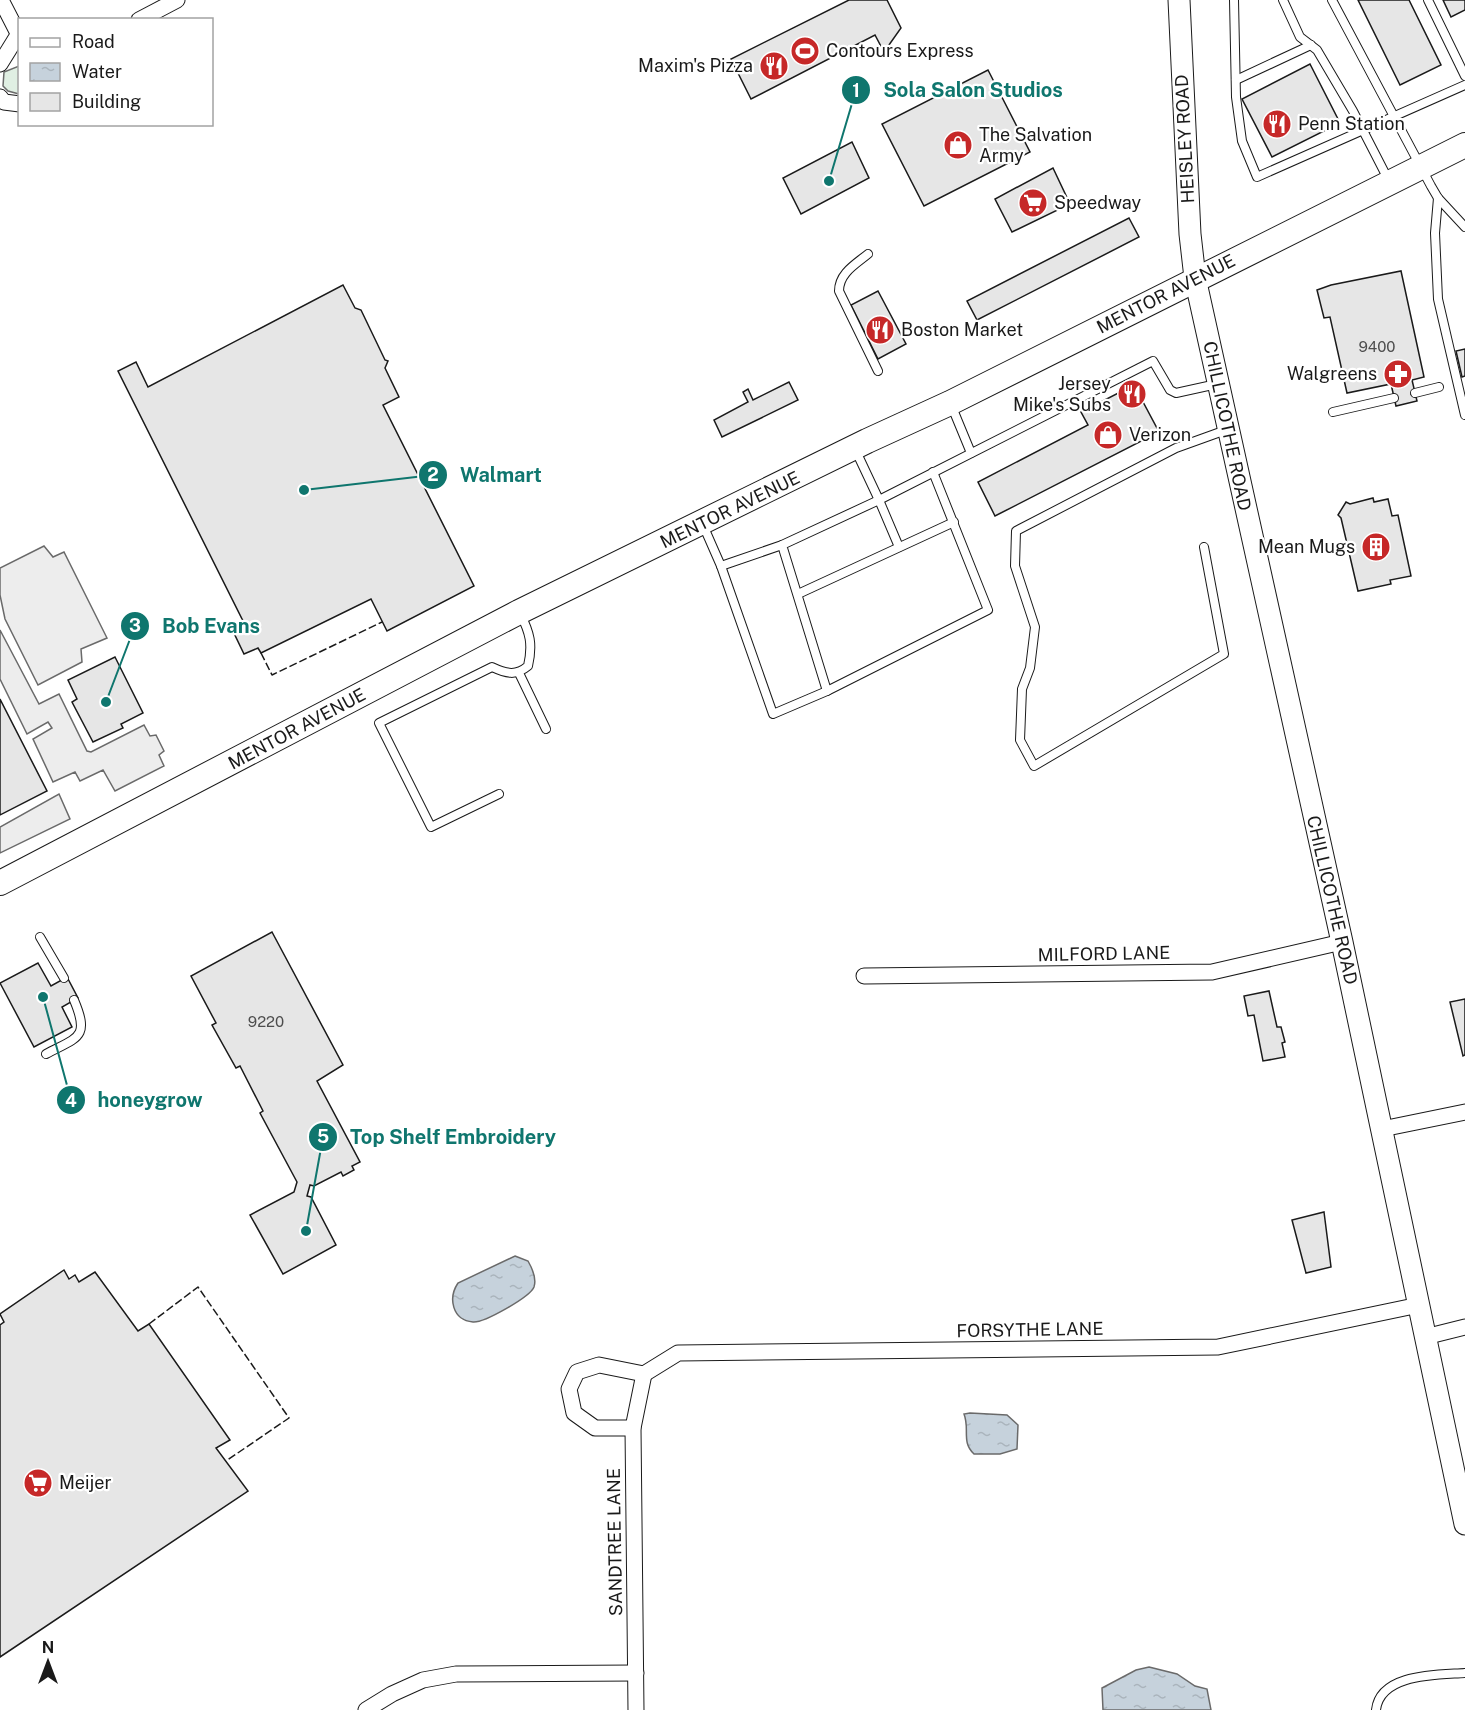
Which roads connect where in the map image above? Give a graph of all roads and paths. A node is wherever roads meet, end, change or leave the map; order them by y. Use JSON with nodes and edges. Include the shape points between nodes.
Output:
{"nodes":[{"id":1,"x":1,"y":0,"type":"edge"},
{"id":2,"x":177,"y":0,"type":"edge"},
{"id":3,"x":1179,"y":0,"type":"edge"},
{"id":4,"x":1234,"y":0,"type":"edge"},
{"id":5,"x":1282,"y":0,"type":"edge"},
{"id":6,"x":1332,"y":0,"type":"edge"},
{"id":7,"x":1428,"y":0,"type":"edge"},
{"id":8,"x":143,"y":18,"type":"edge"},
{"id":9,"x":18,"y":34,"type":"edge"},
{"id":10,"x":18,"y":37,"type":"edge"},
{"id":11,"x":1311,"y":45,"type":"junction"},
{"id":12,"x":0,"y":64,"type":"edge"},
{"id":13,"x":1465,"y":76,"type":"edge"},
{"id":14,"x":1236,"y":80,"type":"junction"},
{"id":15,"x":1465,"y":86,"type":"edge"},
{"id":16,"x":0,"y":97,"type":"edge"},
{"id":17,"x":18,"y":104,"type":"edge"},
{"id":18,"x":1395,"y":115,"type":"junction"},
{"id":19,"x":1363,"y":129,"type":"junction"},
{"id":20,"x":1465,"y":145,"type":"edge"},
{"id":21,"x":1419,"y":167,"type":"junction"},
{"id":22,"x":1389,"y":182,"type":"junction"},
{"id":23,"x":1438,"y":198,"type":"junction"},
{"id":24,"x":1465,"y":227,"type":"edge"},
{"id":25,"x":868,"y":254,"type":"dead end"},
{"id":26,"x":1195,"y":278,"type":"junction"},
{"id":27,"x":878,"y":371,"type":"dead end"},
{"id":28,"x":1217,"y":384,"type":"junction"},
{"id":29,"x":1439,"y":387,"type":"dead end"},
{"id":30,"x":1415,"y":393,"type":"dead end"},
{"id":31,"x":1394,"y":398,"type":"dead end"},
{"id":32,"x":950,"y":404,"type":"junction"},
{"id":33,"x":1333,"y":412,"type":"dead end"},
{"id":34,"x":1465,"y":415,"type":"edge"},
{"id":35,"x":1227,"y":430,"type":"junction"},
{"id":36,"x":854,"y":448,"type":"junction"},
{"id":37,"x":971,"y":453,"type":"junction"},
{"id":38,"x":933,"y":472,"type":"junction"},
{"id":39,"x":879,"y":500,"type":"junction"},
{"id":40,"x":954,"y":522,"type":"junction"},
{"id":41,"x":702,"y":523,"type":"junction"},
{"id":42,"x":782,"y":545,"type":"junction"},
{"id":43,"x":899,"y":547,"type":"junction"},
{"id":44,"x":1204,"y":547,"type":"dead end"},
{"id":45,"x":722,"y":566,"type":"junction"},
{"id":46,"x":798,"y":594,"type":"junction"},
{"id":47,"x":519,"y":612,"type":"junction"},
{"id":48,"x":519,"y":673,"type":"junction"},
{"id":49,"x":827,"y":691,"type":"junction"},
{"id":50,"x":546,"y":729,"type":"dead end"},
{"id":51,"x":499,"y":794,"type":"dead end"},
{"id":52,"x":0,"y":883,"type":"edge"},
{"id":53,"x":40,"y":937,"type":"dead end"},
{"id":54,"x":1342,"y":942,"type":"junction"},
{"id":55,"x":864,"y":976,"type":"dead end"},
{"id":56,"x":64,"y":978,"type":"dead end"},
{"id":57,"x":74,"y":1000,"type":"dead end"},
{"id":58,"x":46,"y":1054,"type":"dead end"},
{"id":59,"x":1465,"y":1112,"type":"edge"},
{"id":60,"x":1382,"y":1130,"type":"junction"},
{"id":61,"x":1419,"y":1305,"type":"junction"},
{"id":62,"x":1465,"y":1327,"type":"edge"},
{"id":63,"x":1425,"y":1337,"type":"junction"},
{"id":64,"x":644,"y":1374,"type":"junction"},
{"id":65,"x":633,"y":1428,"type":"junction"},
{"id":66,"x":1465,"y":1524,"type":"edge"},
{"id":67,"x":636,"y":1673,"type":"junction"},
{"id":68,"x":1465,"y":1673,"type":"edge"},
{"id":69,"x":366,"y":1710,"type":"edge"},
{"id":70,"x":636,"y":1710,"type":"edge"},
{"id":71,"x":1376,"y":1710,"type":"edge"}],
"edges":[{"from":1,"to":9,"type":"street"},
{"from":2,"to":8,"type":"street"},
{"from":3,"to":26,"type":"street","name":"HEISLEY ROAD"},
{"from":4,"to":14,"type":"lane"},
{"from":5,"to":11,"type":"lane","via":[[1300,37]]},
{"from":6,"to":18,"type":"lane"},
{"from":7,"to":13,"type":"lane"},
{"from":10,"to":12,"type":"street"},
{"from":11,"to":14,"type":"lane"},
{"from":11,"to":19,"type":"lane"},
{"from":14,"to":19,"type":"lane","via":[[1242,141],[1257,177]]},
{"from":15,"to":18,"type":"lane"},
{"from":16,"to":17,"type":"street","via":[[4,102]]},
{"from":18,"to":19,"type":"lane"},
{"from":18,"to":21,"type":"lane"},
{"from":19,"to":22,"type":"lane"},
{"from":20,"to":21,"type":"main road","name":"MENTOR AVENUE"},
{"from":21,"to":22,"type":"main road","name":"MENTOR AVENUE"},
{"from":21,"to":23,"type":"lane"},
{"from":22,"to":26,"type":"main road","name":"MENTOR AVENUE"},
{"from":23,"to":24,"type":"lane"},
{"from":23,"to":34,"type":"lane","via":[[1438,299]]},
{"from":25,"to":27,"type":"lane","via":[[849,268],[839,291]]},
{"from":26,"to":28,"type":"street","name":"CHILLICOTHE ROAD"},
{"from":26,"to":32,"type":"main road","name":"MENTOR AVENUE"},
{"from":28,"to":35,"type":"street","name":"CHILLICOTHE ROAD"},
{"from":28,"to":37,"type":"lane","via":[[1176,393],[1170,390],[1153,361]]},
{"from":29,"to":30,"type":"lane"},
{"from":31,"to":33,"type":"lane"},
{"from":32,"to":36,"type":"main road","name":"MENTOR AVENUE"},
{"from":32,"to":37,"type":"lane"},
{"from":35,"to":44,"type":"lane","via":[[1176,448],[1016,531],[1015,566],[1035,627],[1030,668],[1022,689],[1020,740],[1034,766],[1224,654]]},
{"from":35,"to":54,"type":"street","name":"CHILLICOTHE ROAD"},
{"from":36,"to":39,"type":"lane"},
{"from":36,"to":41,"type":"main road","name":"MENTOR AVENUE"},
{"from":37,"to":38,"type":"lane"},
{"from":38,"to":39,"type":"lane"},
{"from":38,"to":40,"type":"lane"},
{"from":39,"to":42,"type":"lane"},
{"from":39,"to":43,"type":"lane"},
{"from":40,"to":43,"type":"lane"},
{"from":40,"to":49,"type":"lane","via":[[988,610]]},
{"from":41,"to":45,"type":"lane"},
{"from":41,"to":47,"type":"main road","name":"MENTOR AVENUE"},
{"from":42,"to":45,"type":"lane"},
{"from":42,"to":46,"type":"lane"},
{"from":43,"to":46,"type":"lane"},
{"from":45,"to":49,"type":"lane","via":[[773,714]]},
{"from":46,"to":49,"type":"lane"},
{"from":47,"to":48,"type":"lane","via":[[531,634],[533,648],[528,666]]},
{"from":47,"to":52,"type":"main road","name":"MENTOR AVENUE"},
{"from":48,"to":50,"type":"lane"},
{"from":48,"to":51,"type":"lane","via":[[509,674],[492,667],[379,723],[431,826]]},
{"from":53,"to":56,"type":"lane"},
{"from":54,"to":55,"type":"street","name":"MILFORD LANE","via":[[1212,972]]},
{"from":54,"to":60,"type":"street","name":"CHILLICOTHE ROAD"},
{"from":57,"to":58,"type":"lane","via":[[83,1022],[81,1031],[74,1040]]},
{"from":59,"to":60,"type":"street"},
{"from":60,"to":61,"type":"street","name":"CHILLICOTHE ROAD"},
{"from":61,"to":63,"type":"street","name":"CHILLICOTHE ROAD"},
{"from":61,"to":64,"type":"street","name":"FORSYTHE LANE","via":[[1218,1347],[678,1353]]},
{"from":62,"to":63,"type":"street"},
{"from":63,"to":66,"type":"street","name":"CHILLICOTHE ROAD"},
{"from":64,"to":65,"type":"street","name":"SANDTREE LANE"},
{"from":64,"to":65,"type":"street","via":[[599,1365],[577,1372],[568,1389],[574,1413],[595,1428]]},
{"from":65,"to":67,"type":"street","name":"SANDTREE LANE"},
{"from":67,"to":69,"type":"street","via":[[456,1674],[423,1680]]},
{"from":67,"to":70,"type":"street","name":"SANDTREE LANE"},
{"from":68,"to":71,"type":"lane","via":[[1421,1676],[1398,1684],[1383,1693]]}]}
